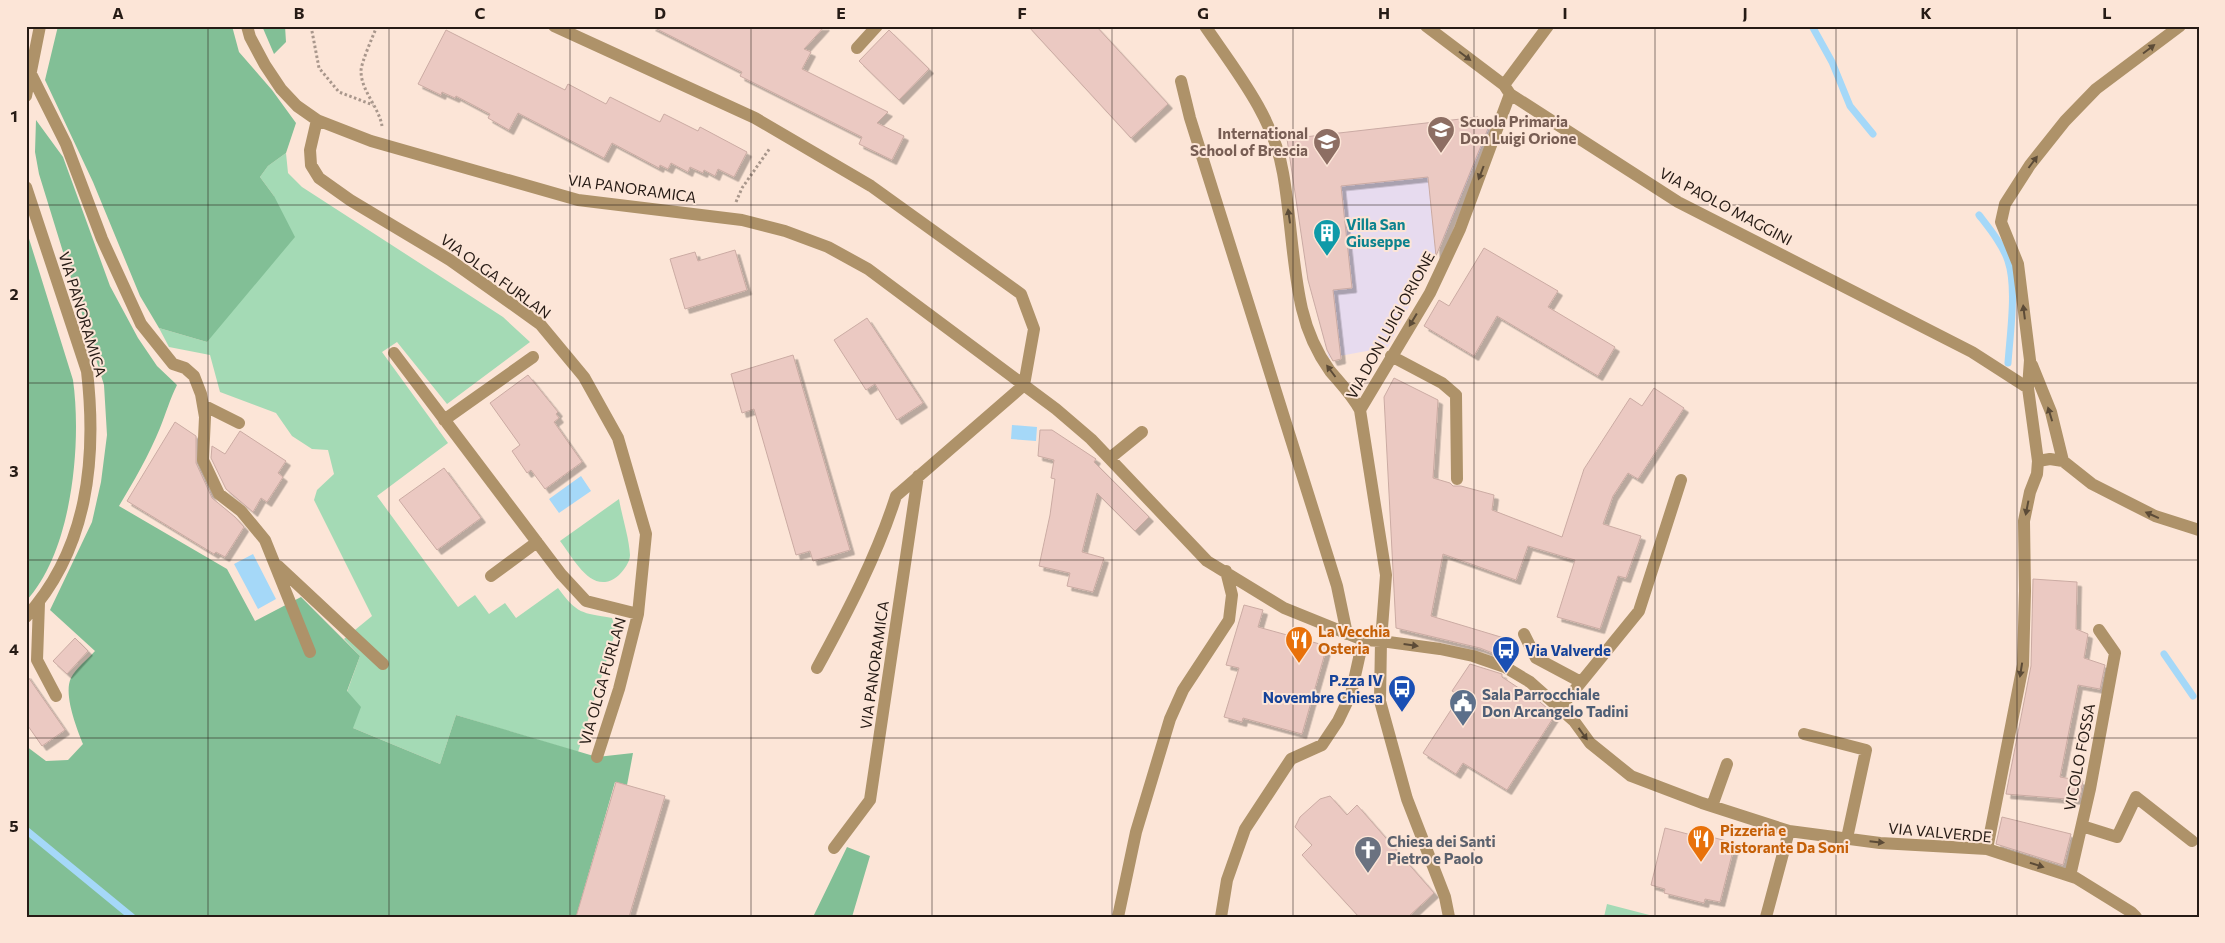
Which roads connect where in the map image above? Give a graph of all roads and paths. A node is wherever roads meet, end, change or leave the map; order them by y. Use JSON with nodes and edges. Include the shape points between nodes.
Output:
{"nodes":[{"id":1,"x":40,"y":26,"type":"edge"},
{"id":2,"x":247,"y":26,"type":"edge"},
{"id":3,"x":311,"y":26,"type":"edge"},
{"id":4,"x":377,"y":26,"type":"edge"},
{"id":5,"x":554,"y":26,"type":"edge"},
{"id":6,"x":878,"y":26,"type":"edge"},
{"id":7,"x":1205,"y":26,"type":"edge"},
{"id":8,"x":1426,"y":26,"type":"edge"},
{"id":9,"x":1548,"y":26,"type":"edge"},
{"id":10,"x":2180,"y":26,"type":"edge"},
{"id":11,"x":857,"y":48,"type":"dead end"},
{"id":12,"x":30,"y":74,"type":"junction"},
{"id":13,"x":1181,"y":81,"type":"dead end"},
{"id":14,"x":1507,"y":90,"type":"junction"},
{"id":15,"x":26,"y":96,"type":"edge"},
{"id":16,"x":374,"y":105,"type":"junction"},
{"id":17,"x":317,"y":120,"type":"junction"},
{"id":18,"x":780,"y":133,"type":"junction"},
{"id":19,"x":384,"y":144,"type":"junction"},
{"id":20,"x":26,"y":187,"type":"edge"},
{"id":21,"x":742,"y":188,"type":"dead end"},
{"id":22,"x":394,"y":353,"type":"dead end"},
{"id":23,"x":1391,"y":356,"type":"junction"},
{"id":24,"x":533,"y":357,"type":"dead end"},
{"id":25,"x":2030,"y":360,"type":"junction"},
{"id":26,"x":1024,"y":385,"type":"junction"},
{"id":27,"x":2028,"y":388,"type":"junction"},
{"id":28,"x":202,"y":400,"type":"junction"},
{"id":29,"x":1360,"y":410,"type":"junction"},
{"id":30,"x":444,"y":420,"type":"junction"},
{"id":31,"x":239,"y":423,"type":"dead end"},
{"id":32,"x":1142,"y":432,"type":"dead end"},
{"id":33,"x":1110,"y":458,"type":"junction"},
{"id":34,"x":2038,"y":461,"type":"junction"},
{"id":35,"x":2063,"y":461,"type":"junction"},
{"id":36,"x":918,"y":476,"type":"junction"},
{"id":37,"x":1457,"y":479,"type":"dead end"},
{"id":38,"x":1681,"y":480,"type":"dead end"},
{"id":39,"x":2199,"y":530,"type":"edge"},
{"id":40,"x":537,"y":542,"type":"junction"},
{"id":41,"x":274,"y":563,"type":"junction"},
{"id":42,"x":1226,"y":571,"type":"junction"},
{"id":43,"x":491,"y":576,"type":"dead end"},
{"id":44,"x":39,"y":603,"type":"junction"},
{"id":45,"x":638,"y":614,"type":"junction"},
{"id":46,"x":26,"y":617,"type":"edge"},
{"id":47,"x":2099,"y":630,"type":"dead end"},
{"id":48,"x":1347,"y":634,"type":"junction"},
{"id":49,"x":1524,"y":634,"type":"dead end"},
{"id":50,"x":1363,"y":640,"type":"junction"},
{"id":51,"x":1381,"y":641,"type":"junction"},
{"id":52,"x":310,"y":652,"type":"dead end"},
{"id":53,"x":383,"y":664,"type":"dead end"},
{"id":54,"x":817,"y":668,"type":"dead end"},
{"id":55,"x":1581,"y":682,"type":"junction"},
{"id":56,"x":56,"y":696,"type":"dead end"},
{"id":57,"x":1560,"y":708,"type":"junction"},
{"id":58,"x":1804,"y":734,"type":"dead end"},
{"id":59,"x":597,"y":758,"type":"dead end"},
{"id":60,"x":1727,"y":764,"type":"dead end"},
{"id":61,"x":1712,"y":806,"type":"junction"},
{"id":62,"x":2082,"y":826,"type":"junction"},
{"id":63,"x":1790,"y":831,"type":"junction"},
{"id":64,"x":1847,"y":838,"type":"junction"},
{"id":65,"x":2192,"y":840,"type":"dead end"},
{"id":66,"x":834,"y":848,"type":"dead end"},
{"id":67,"x":1987,"y":849,"type":"junction"},
{"id":68,"x":2070,"y":876,"type":"junction"},
{"id":69,"x":1118,"y":917,"type":"edge"},
{"id":70,"x":1221,"y":917,"type":"edge"},
{"id":71,"x":1449,"y":917,"type":"edge"},
{"id":72,"x":1766,"y":917,"type":"edge"},
{"id":73,"x":2136,"y":917,"type":"edge"}],
"edges":[{"from":1,"to":12,"type":"street"},
{"from":2,"to":17,"type":"street","name":"VIA PANORAMICA","via":[[265,65],[281,88],[297,106]]},
{"from":3,"to":16,"type":"path","via":[[319,68],[339,92]]},
{"from":4,"to":16,"type":"path","via":[[361,71]]},
{"from":5,"to":18,"type":"street","via":[[755,118]]},
{"from":6,"to":11,"type":"street"},
{"from":29,"to":7,"type":"street","one_way":true,"via":[[1317,350],[1302,309],[1283,171],[1271,133],[1232,56]]},
{"from":8,"to":14,"type":"street","name":"VIA PAOLO MAGGINI","one_way":true},
{"from":9,"to":14,"type":"street","name":"VIA DON LUIGI ORIONE"},
{"from":25,"to":10,"type":"street","one_way":true,"via":[[2018,264],[2001,222],[2004,204],[2048,143],[2096,89]]},
{"from":12,"to":15,"type":"street"},
{"from":12,"to":28,"type":"street","via":[[66,144],[102,239],[141,324],[173,364],[194,376]]},
{"from":13,"to":48,"type":"street","via":[[1337,586]]},
{"from":14,"to":23,"type":"street","name":"VIA DON LUIGI ORIONE","one_way":true,"via":[[1460,229],[1430,293]]},
{"from":14,"to":27,"type":"street","name":"VIA PAOLO MAGGINI","via":[[1678,202],[1972,352]]},
{"from":16,"to":19,"type":"path","via":[[381,118]]},
{"from":17,"to":19,"type":"street","name":"VIA PANORAMICA"},
{"from":17,"to":45,"type":"street","name":"VIA OLGA FURLAN","via":[[310,165],[319,178],[450,260],[540,324],[584,377],[618,438],[646,534]]},
{"from":18,"to":21,"type":"path"},
{"from":18,"to":26,"type":"street","via":[[871,186],[1022,294],[1034,329]]},
{"from":19,"to":26,"type":"street","name":"VIA PANORAMICA","via":[[578,200],[742,220],[828,247],[868,269]]},
{"from":20,"to":44,"type":"street","name":"VIA PANORAMICA","via":[[87,371],[90,398],[88,480],[79,525],[58,574]]},
{"from":22,"to":30,"type":"street","name":"VIA OLGA FURLAN"},
{"from":23,"to":29,"type":"street","name":"VIA DON LUIGI ORIONE"},
{"from":23,"to":37,"type":"street","via":[[1442,383],[1456,395]]},
{"from":24,"to":30,"type":"street"},
{"from":25,"to":27,"type":"street"},
{"from":35,"to":25,"type":"street","one_way":true,"via":[[2050,412]]},
{"from":26,"to":33,"type":"street","name":"VIA PANORAMICA"},
{"from":26,"to":36,"type":"street","name":"VIA PANORAMICA"},
{"from":27,"to":34,"type":"street"},
{"from":28,"to":31,"type":"street"},
{"from":28,"to":41,"type":"street","via":[[205,417],[203,460],[219,494],[241,511],[265,540]]},
{"from":29,"to":51,"type":"street","name":"VIA DON LUIGI ORIONE","via":[[1386,575]]},
{"from":30,"to":40,"type":"street","name":"VIA OLGA FURLAN"},
{"from":32,"to":33,"type":"street"},
{"from":33,"to":42,"type":"street","name":"VIA PANORAMICA","via":[[1207,561]]},
{"from":34,"to":35,"type":"street","via":[[2050,458]]},
{"from":34,"to":67,"type":"street","one_way":true,"via":[[2024,521],[2023,665]]},
{"from":39,"to":35,"type":"street","one_way":true,"via":[[2155,516],[2092,484]]},
{"from":36,"to":54,"type":"street","name":"VIA PANORAMICA","via":[[896,496],[852,603]]},
{"from":36,"to":66,"type":"street","name":"VIA PANORAMICA","via":[[870,800]]},
{"from":38,"to":55,"type":"street","via":[[1639,611]]},
{"from":40,"to":43,"type":"street"},
{"from":40,"to":45,"type":"street","name":"VIA OLGA FURLAN","via":[[586,601]]},
{"from":41,"to":52,"type":"street"},
{"from":41,"to":53,"type":"street"},
{"from":42,"to":48,"type":"street","name":"VIA PANORAMICA","via":[[1284,608]]},
{"from":42,"to":69,"type":"street","via":[[1232,595],[1229,620],[1183,690],[1170,719],[1136,832]]},
{"from":44,"to":46,"type":"street","name":"VIA PANORAMICA"},
{"from":44,"to":56,"type":"street","via":[[37,660]]},
{"from":45,"to":59,"type":"street","name":"VIA OLGA FURLAN"},
{"from":47,"to":62,"type":"street","name":"VICOLO FOSSA","via":[[2115,653]]},
{"from":48,"to":50,"type":"street","name":"VIA PANORAMICA"},
{"from":49,"to":55,"type":"street","via":[[1536,658]]},
{"from":50,"to":51,"type":"street","name":"VIA VALVERDE"},
{"from":50,"to":70,"type":"street","via":[[1351,694],[1338,721],[1322,745],[1291,759],[1245,829],[1227,880]]},
{"from":51,"to":57,"type":"street","name":"VIA VALVERDE","one_way":true,"via":[[1473,656],[1505,667],[1530,682]]},
{"from":51,"to":71,"type":"street","name":"VIA DON LUIGI ORIONE","via":[[1380,701],[1407,799],[1445,897]]},
{"from":55,"to":57,"type":"street"},
{"from":57,"to":61,"type":"street","name":"VIA VALVERDE","one_way":true,"via":[[1590,743],[1631,776]]},
{"from":58,"to":64,"type":"street","via":[[1866,750]]},
{"from":60,"to":61,"type":"street"},
{"from":61,"to":63,"type":"street","name":"VIA VALVERDE"},
{"from":62,"to":65,"type":"street","name":"VICOLO FOSSA","via":[[2117,837],[2136,797]]},
{"from":62,"to":68,"type":"street","name":"VICOLO FOSSA"},
{"from":63,"to":64,"type":"street","name":"VIA VALVERDE"},
{"from":63,"to":72,"type":"street"},
{"from":64,"to":67,"type":"street","name":"VIA VALVERDE","one_way":true},
{"from":67,"to":68,"type":"street","name":"VIA VALVERDE","one_way":true},
{"from":68,"to":73,"type":"street","name":"VIA VALVERDE"}]}
